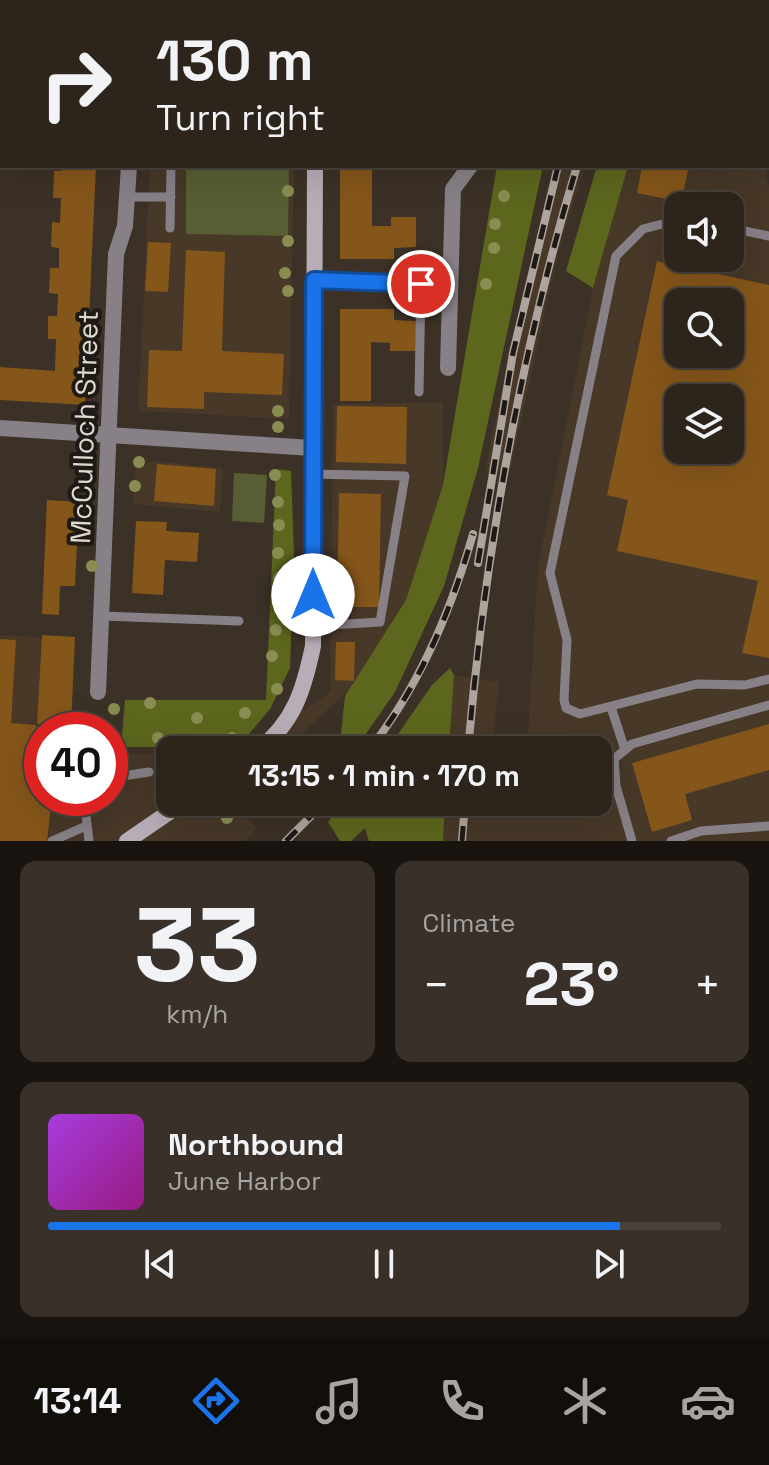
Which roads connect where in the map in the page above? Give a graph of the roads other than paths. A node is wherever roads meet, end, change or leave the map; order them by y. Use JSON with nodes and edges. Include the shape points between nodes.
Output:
{"nodes":[{"id":1,"x":129,"y":168,"type":"edge"},
{"id":2,"x":171,"y":168,"type":"edge"},
{"id":3,"x":315,"y":168,"type":"edge"},
{"id":4,"x":465,"y":168,"type":"edge"},
{"id":5,"x":127,"y":197,"type":"junction"},
{"id":6,"x":171,"y":197,"type":"junction"},
{"id":7,"x":664,"y":224,"type":"edge"},
{"id":8,"x":170,"y":228,"type":"dead end"},
{"id":9,"x":744,"y":231,"type":"edge"},
{"id":10,"x":769,"y":236,"type":"edge"},
{"id":11,"x":314,"y":280,"type":"junction"},
{"id":12,"x":421,"y":284,"type":"joint"},
{"id":13,"x":448,"y":368,"type":"dead end"},
{"id":14,"x":419,"y":392,"type":"dead end"},
{"id":15,"x":0,"y":428,"type":"edge"},
{"id":16,"x":110,"y":437,"type":"junction"},
{"id":17,"x":312,"y":448,"type":"junction"},
{"id":18,"x":312,"y":474,"type":"junction"},
{"id":19,"x":102,"y":616,"type":"junction"},
{"id":20,"x":239,"y":621,"type":"dead end"},
{"id":21,"x":313,"y":626,"type":"junction"},
{"id":22,"x":769,"y":679,"type":"edge"},
{"id":23,"x":98,"y":692,"type":"dead end"},
{"id":24,"x":769,"y":705,"type":"edge"},
{"id":25,"x":611,"y":707,"type":"junction"},
{"id":26,"x":276,"y":736,"type":"edge"},
{"id":27,"x":625,"y":750,"type":"junction"},
{"id":28,"x":149,"y":772,"type":"dead end"},
{"id":29,"x":128,"y":775,"type":"edge"},
{"id":30,"x":85,"y":816,"type":"edge"},
{"id":31,"x":164,"y":816,"type":"edge"},
{"id":32,"x":86,"y":826,"type":"junction"},
{"id":33,"x":769,"y":826,"type":"edge"},
{"id":34,"x":52,"y":841,"type":"edge"},
{"id":35,"x":89,"y":841,"type":"edge"},
{"id":36,"x":127,"y":841,"type":"edge"},
{"id":37,"x":632,"y":841,"type":"edge"},
{"id":38,"x":671,"y":841,"type":"edge"}],
"edges":[{"from":1,"to":5,"type":"street","name":"McCulloch Street"},
{"from":2,"to":6,"type":"lane"},
{"from":3,"to":11,"type":"street"},
{"from":4,"to":13,"type":"street","via":[[453,189]]},
{"from":5,"to":6,"type":"lane"},
{"from":5,"to":16,"type":"street","name":"McCulloch Street","via":[[116,254]]},
{"from":6,"to":8,"type":"lane"},
{"from":7,"to":25,"type":"lane","via":[[643,229],[616,256],[550,573],[567,640],[566,708],[580,714]]},
{"from":9,"to":10,"type":"lane"},
{"from":11,"to":12,"type":"street"},
{"from":11,"to":17,"type":"street"},
{"from":12,"to":14,"type":"lane"},
{"from":15,"to":16,"type":"street"},
{"from":16,"to":17,"type":"street"},
{"from":16,"to":19,"type":"street","name":"McCulloch Street"},
{"from":17,"to":18,"type":"street"},
{"from":18,"to":21,"type":"street"},
{"from":18,"to":21,"type":"lane","via":[[405,476],[380,622]]},
{"from":19,"to":20,"type":"lane"},
{"from":19,"to":23,"type":"street","name":"McCulloch Street"},
{"from":21,"to":26,"type":"street","via":[[302,695]]},
{"from":22,"to":25,"type":"lane","via":[[745,685],[697,684]]},
{"from":24,"to":27,"type":"lane"},
{"from":25,"to":27,"type":"lane"},
{"from":27,"to":37,"type":"lane","via":[[614,759],[616,786]]},
{"from":28,"to":29,"type":"lane"},
{"from":30,"to":32,"type":"lane"},
{"from":31,"to":36,"type":"street"},
{"from":32,"to":34,"type":"lane"},
{"from":32,"to":35,"type":"lane"},
{"from":33,"to":38,"type":"lane","via":[[701,831]]}]}
